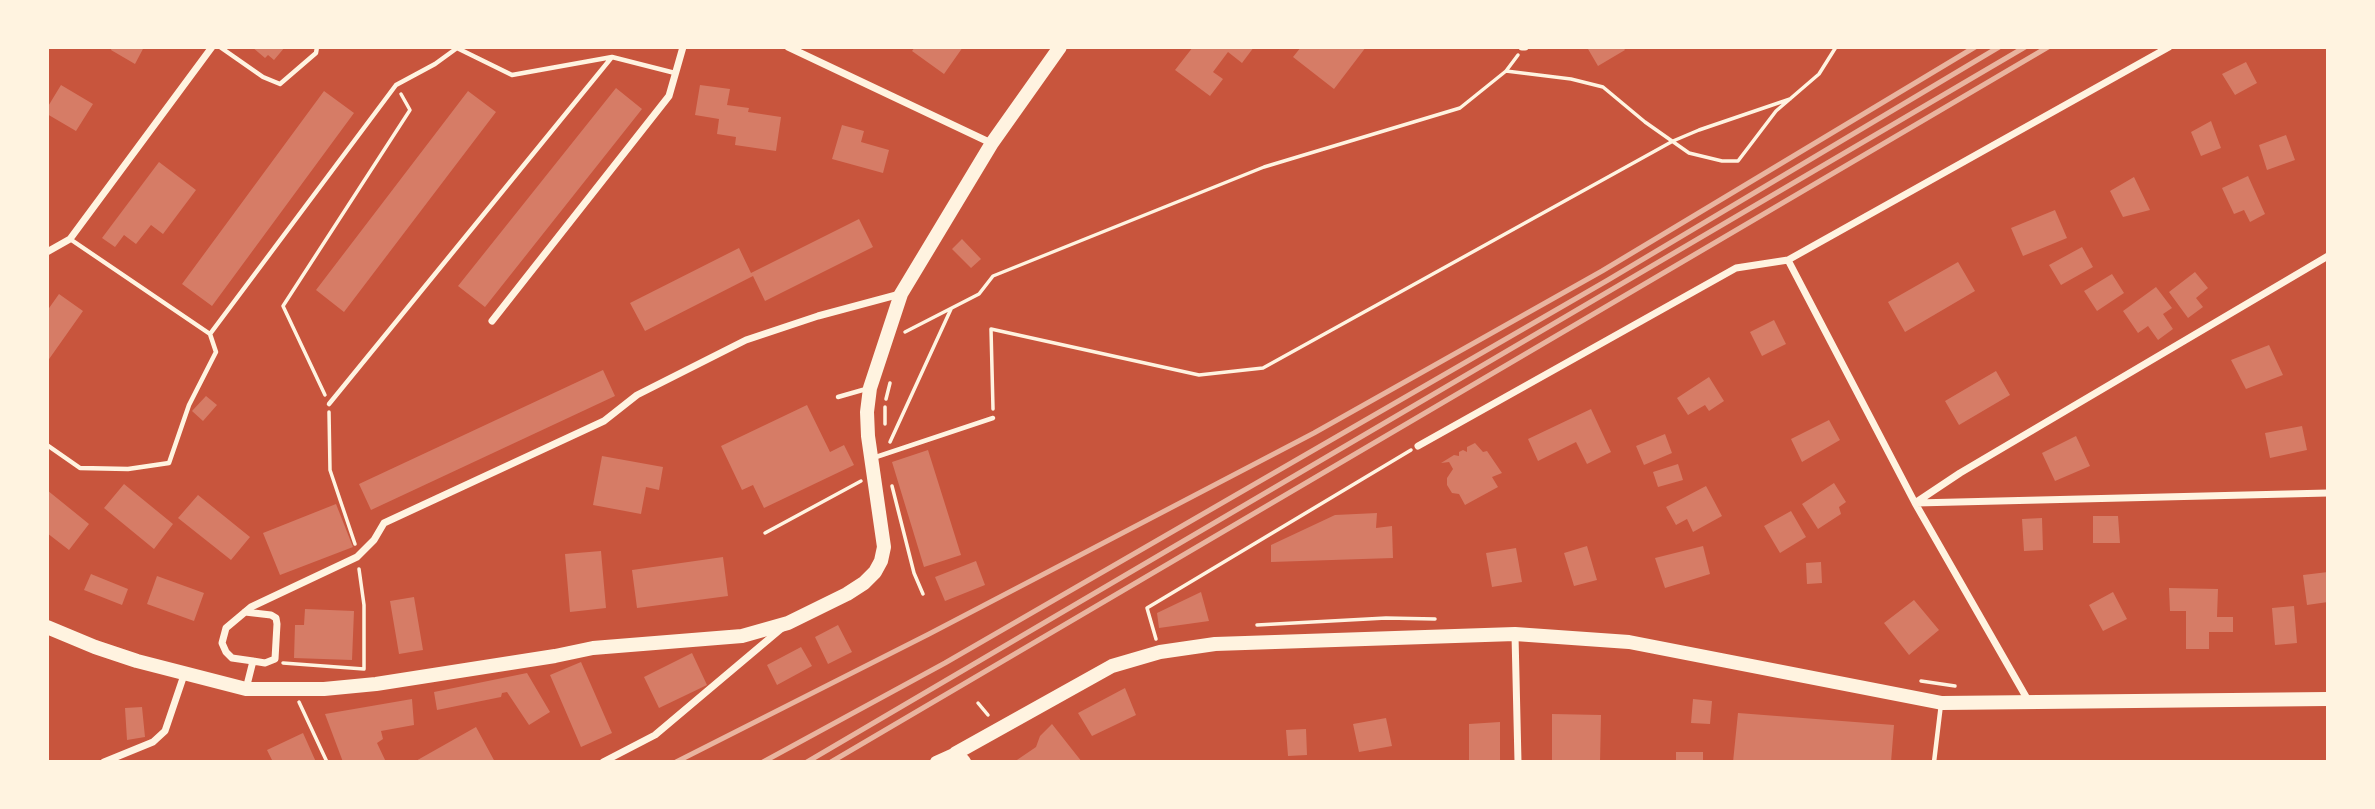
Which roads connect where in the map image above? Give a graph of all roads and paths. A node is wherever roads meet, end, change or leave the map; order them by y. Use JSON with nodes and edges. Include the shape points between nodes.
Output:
{"nodes":[{"id":1,"x":212,"y":47,"type":"edge"},
{"id":2,"x":220,"y":47,"type":"edge"},
{"id":3,"x":317,"y":47,"type":"edge"},
{"id":4,"x":450,"y":47,"type":"edge"},
{"id":5,"x":683,"y":47,"type":"edge"},
{"id":6,"x":789,"y":47,"type":"edge"},
{"id":7,"x":1060,"y":47,"type":"edge"},
{"id":8,"x":1523,"y":47,"type":"edge"},
{"id":9,"x":1836,"y":47,"type":"edge"},
{"id":10,"x":2169,"y":47,"type":"edge"},
{"id":11,"x":457,"y":48,"type":"edge"},
{"id":12,"x":612,"y":57,"type":"junction"},
{"id":13,"x":1506,"y":71,"type":"junction"},
{"id":14,"x":676,"y":73,"type":"junction"},
{"id":15,"x":1790,"y":99,"type":"junction"},
{"id":16,"x":1673,"y":141,"type":"junction"},
{"id":17,"x":992,"y":143,"type":"junction"},
{"id":18,"x":70,"y":239,"type":"junction"},
{"id":19,"x":47,"y":252,"type":"edge"},
{"id":20,"x":2328,"y":256,"type":"edge"},
{"id":21,"x":1788,"y":260,"type":"junction"},
{"id":22,"x":901,"y":294,"type":"junction"},
{"id":23,"x":951,"y":308,"type":"junction"},
{"id":24,"x":492,"y":321,"type":"dead end"},
{"id":25,"x":901,"y":333,"type":"dead end"},
{"id":26,"x":210,"y":334,"type":"junction"},
{"id":27,"x":890,"y":380,"type":"dead end"},
{"id":28,"x":870,"y":388,"type":"junction"},
{"id":29,"x":838,"y":397,"type":"dead end"},
{"id":30,"x":329,"y":404,"type":"dead end"},
{"id":31,"x":993,"y":418,"type":"joint"},
{"id":32,"x":47,"y":445,"type":"edge"},
{"id":33,"x":1418,"y":446,"type":"joint"},
{"id":34,"x":878,"y":457,"type":"junction"},
{"id":35,"x":863,"y":480,"type":"dead end"},
{"id":36,"x":2328,"y":494,"type":"edge"},
{"id":37,"x":1915,"y":503,"type":"junction"},
{"id":38,"x":765,"y":533,"type":"dead end"},
{"id":39,"x":923,"y":594,"type":"dead end"},
{"id":40,"x":244,"y":612,"type":"junction"},
{"id":41,"x":788,"y":623,"type":"junction"},
{"id":42,"x":47,"y":627,"type":"edge"},
{"id":43,"x":1515,"y":634,"type":"junction"},
{"id":44,"x":1160,"y":652,"type":"junction"},
{"id":45,"x":253,"y":662,"type":"junction"},
{"id":46,"x":184,"y":675,"type":"junction"},
{"id":47,"x":246,"y":689,"type":"junction"},
{"id":48,"x":2328,"y":699,"type":"edge"},
{"id":49,"x":289,"y":702,"type":"dead end"},
{"id":50,"x":978,"y":703,"type":"dead end"},
{"id":51,"x":1942,"y":703,"type":"junction"},
{"id":52,"x":2029,"y":703,"type":"junction"},
{"id":53,"x":988,"y":715,"type":"dead end"},
{"id":54,"x":960,"y":757,"type":"edge"},
{"id":55,"x":104,"y":762,"type":"edge"},
{"id":56,"x":327,"y":762,"type":"edge"},
{"id":57,"x":603,"y":762,"type":"edge"},
{"id":58,"x":936,"y":762,"type":"edge"},
{"id":59,"x":1518,"y":762,"type":"edge"},
{"id":60,"x":1934,"y":762,"type":"edge"}],
"edges":[{"from":1,"to":18,"type":"street"},
{"from":2,"to":3,"type":"lane","via":[[280,85]]},
{"from":4,"to":11,"type":"lane"},
{"from":5,"to":14,"type":"street"},
{"from":6,"to":17,"type":"street"},
{"from":7,"to":17,"type":"main road"},
{"from":8,"to":13,"type":"path"},
{"from":9,"to":15,"type":"path","via":[[1819,74]]},
{"from":10,"to":21,"type":"street"},
{"from":11,"to":12,"type":"lane","via":[[512,75]]},
{"from":11,"to":26,"type":"lane","via":[[396,85]]},
{"from":12,"to":14,"type":"lane"},
{"from":12,"to":30,"type":"lane"},
{"from":13,"to":16,"type":"path","via":[[1602,87]]},
{"from":13,"to":23,"type":"path","via":[[1460,108],[1265,167],[993,276],[979,294]]},
{"from":14,"to":24,"type":"street","via":[[669,96]]},
{"from":15,"to":16,"type":"path"},
{"from":15,"to":16,"type":"path","via":[[1738,161],[1689,153]]},
{"from":16,"to":31,"type":"path","via":[[1263,368],[1199,375],[991,329]]},
{"from":17,"to":22,"type":"main road"},
{"from":18,"to":19,"type":"street"},
{"from":18,"to":26,"type":"lane"},
{"from":20,"to":37,"type":"street"},
{"from":21,"to":33,"type":"street","via":[[1736,268]]},
{"from":21,"to":37,"type":"street"},
{"from":22,"to":28,"type":"main road"},
{"from":22,"to":40,"type":"street","via":[[746,340],[637,395],[604,421],[384,523],[358,557]]},
{"from":23,"to":25,"type":"path"},
{"from":23,"to":34,"type":"path"},
{"from":26,"to":32,"type":"lane","via":[[216,352],[189,405],[169,463],[128,469],[80,468]]},
{"from":27,"to":34,"type":"path"},
{"from":28,"to":29,"type":"lane"},
{"from":28,"to":34,"type":"main road","via":[[867,412]]},
{"from":31,"to":34,"type":"lane"},
{"from":33,"to":44,"type":"path","via":[[1147,608]]},
{"from":34,"to":39,"type":"path"},
{"from":34,"to":41,"type":"main road","via":[[881,561],[863,583]]},
{"from":35,"to":38,"type":"path"},
{"from":36,"to":37,"type":"street"},
{"from":37,"to":52,"type":"street"},
{"from":40,"to":45,"type":"street","via":[[226,628],[222,643],[232,658]]},
{"from":40,"to":45,"type":"street","via":[[276,618],[275,659]]},
{"from":41,"to":47,"type":"main road","via":[[742,636],[593,648],[376,684]]},
{"from":41,"to":57,"type":"street","via":[[655,735]]},
{"from":42,"to":46,"type":"main road"},
{"from":43,"to":44,"type":"main road","via":[[1215,644]]},
{"from":43,"to":51,"type":"main road","via":[[1629,642]]},
{"from":43,"to":59,"type":"street"},
{"from":44,"to":54,"type":"main road","via":[[1084,679]]},
{"from":45,"to":47,"type":"street"},
{"from":46,"to":47,"type":"main road"},
{"from":46,"to":55,"type":"street","via":[[164,731],[153,743]]},
{"from":48,"to":52,"type":"main road"},
{"from":49,"to":56,"type":"path","via":[[299,702]]},
{"from":50,"to":53,"type":"path"},
{"from":51,"to":52,"type":"main road"},
{"from":51,"to":60,"type":"lane"},
{"from":54,"to":58,"type":"street"}]}
